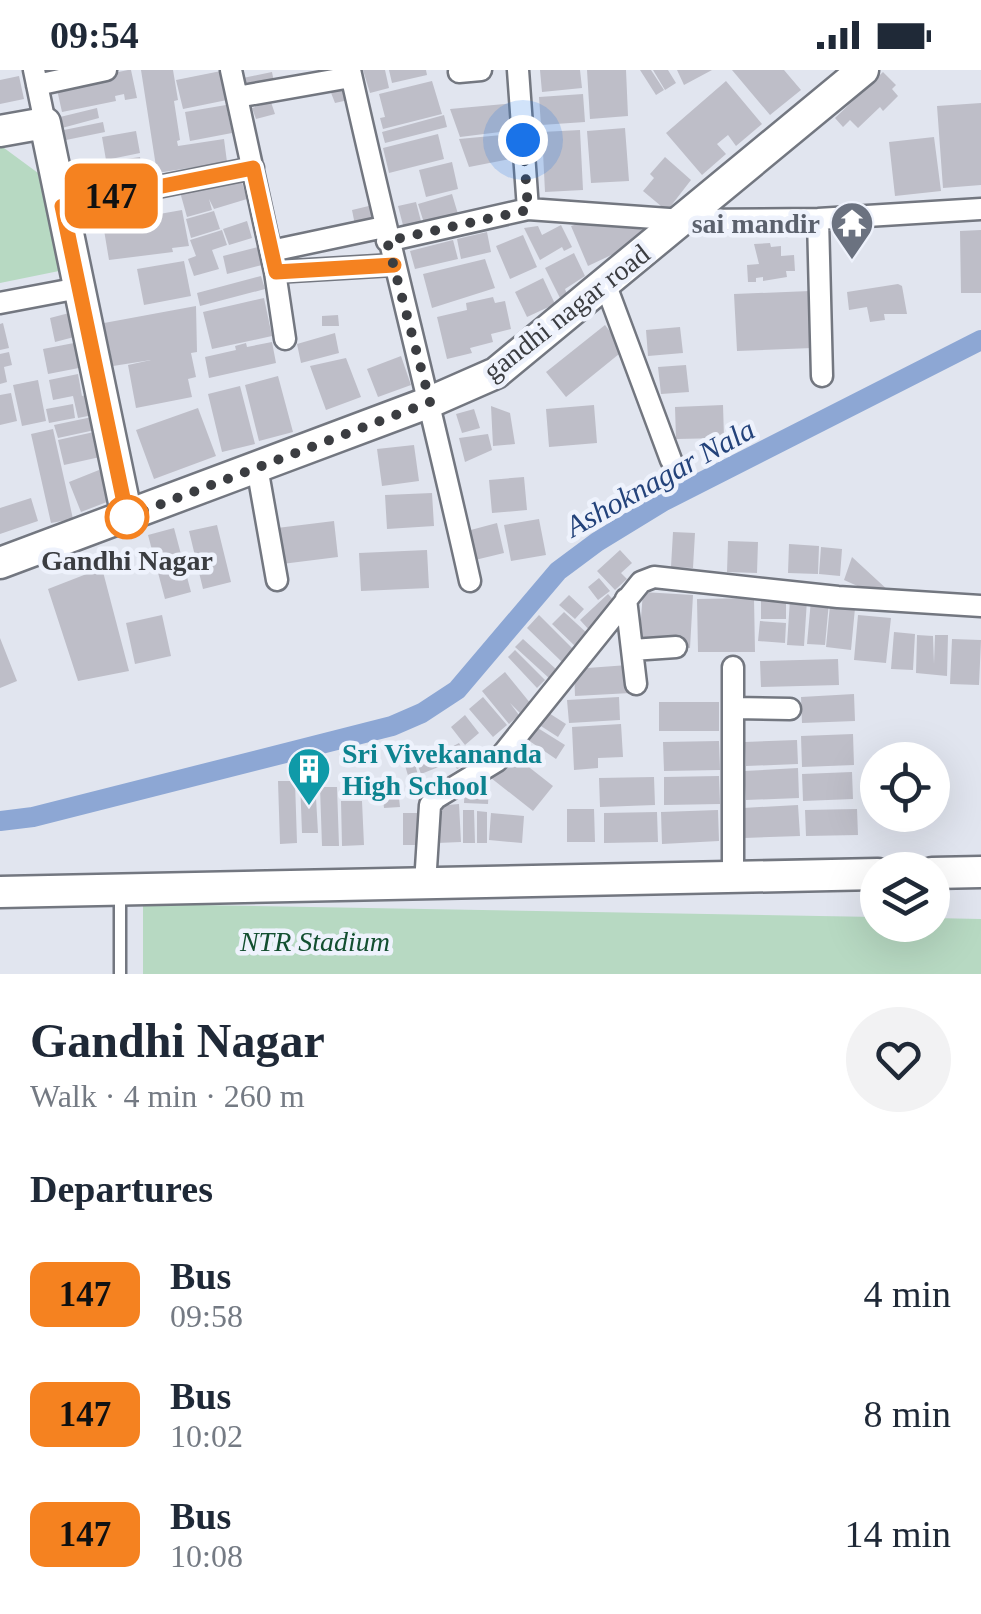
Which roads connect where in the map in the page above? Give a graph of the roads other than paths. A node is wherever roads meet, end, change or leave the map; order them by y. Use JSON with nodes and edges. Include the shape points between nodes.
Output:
{"nodes":[{"id":1,"x":106,"y":70,"type":"edge"},
{"id":2,"x":232,"y":70,"type":"edge"},
{"id":3,"x":482,"y":70,"type":"edge"},
{"id":4,"x":518,"y":70,"type":"edge"},
{"id":5,"x":863,"y":70,"type":"edge"},
{"id":6,"x":458,"y":72,"type":"dead end"},
{"id":7,"x":350,"y":73,"type":"edge"},
{"id":8,"x":36,"y":77,"type":"edge"},
{"id":9,"x":237,"y":97,"type":"junction"},
{"id":10,"x":45,"y":123,"type":"junction"},
{"id":11,"x":0,"y":131,"type":"edge"},
{"id":12,"x":253,"y":168,"type":"junction"},
{"id":13,"x":62,"y":206,"type":"junction"},
{"id":14,"x":981,"y":209,"type":"edge"},
{"id":15,"x":528,"y":210,"type":"junction"},
{"id":16,"x":818,"y":219,"type":"junction"},
{"id":17,"x":684,"y":220,"type":"junction"},
{"id":18,"x":386,"y":234,"type":"junction"},
{"id":19,"x":271,"y":250,"type":"junction"},
{"id":20,"x":394,"y":265,"type":"junction"},
{"id":21,"x":276,"y":272,"type":"junction"},
{"id":22,"x":605,"y":283,"type":"junction"},
{"id":23,"x":79,"y":288,"type":"junction"},
{"id":24,"x":0,"y":302,"type":"edge"},
{"id":25,"x":286,"y":339,"type":"dead end"},
{"id":26,"x":822,"y":376,"type":"dead end"},
{"id":27,"x":430,"y":402,"type":"junction"},
{"id":28,"x":671,"y":460,"type":"dead end"},
{"id":29,"x":256,"y":466,"type":"junction"},
{"id":30,"x":127,"y":517,"type":"junction"},
{"id":31,"x":0,"y":563,"type":"edge"},
{"id":32,"x":277,"y":580,"type":"dead end"},
{"id":33,"x":470,"y":581,"type":"dead end"},
{"id":34,"x":626,"y":599,"type":"junction"},
{"id":35,"x":981,"y":606,"type":"edge"},
{"id":36,"x":676,"y":648,"type":"dead end"},
{"id":37,"x":632,"y":650,"type":"junction"},
{"id":38,"x":732,"y":667,"type":"dead end"},
{"id":39,"x":636,"y":684,"type":"dead end"},
{"id":40,"x":733,"y":708,"type":"junction"},
{"id":41,"x":790,"y":709,"type":"dead end"},
{"id":42,"x":981,"y":872,"type":"edge"},
{"id":43,"x":950,"y":873,"type":"edge"},
{"id":44,"x":860,"y":874,"type":"edge"},
{"id":45,"x":733,"y":878,"type":"junction"},
{"id":46,"x":425,"y":884,"type":"junction"},
{"id":47,"x":120,"y":889,"type":"junction"},
{"id":48,"x":0,"y":892,"type":"edge"},
{"id":49,"x":120,"y":974,"type":"edge"}],
"edges":[{"from":1,"to":8,"type":"street"},
{"from":2,"to":9,"type":"street"},
{"from":3,"to":6,"type":"street"},
{"from":4,"to":15,"type":"street"},
{"from":5,"to":17,"type":"street","name":"gandhi nagar road"},
{"from":7,"to":9,"type":"street"},
{"from":7,"to":18,"type":"street"},
{"from":8,"to":10,"type":"street"},
{"from":9,"to":12,"type":"street"},
{"from":10,"to":11,"type":"street"},
{"from":10,"to":13,"type":"street"},
{"from":12,"to":13,"type":"street"},
{"from":12,"to":19,"type":"street"},
{"from":13,"to":23,"type":"street"},
{"from":14,"to":16,"type":"street"},
{"from":15,"to":17,"type":"street"},
{"from":15,"to":18,"type":"street"},
{"from":16,"to":17,"type":"street"},
{"from":16,"to":26,"type":"street"},
{"from":17,"to":22,"type":"street","name":"gandhi nagar road"},
{"from":18,"to":19,"type":"street"},
{"from":18,"to":20,"type":"street"},
{"from":19,"to":21,"type":"street"},
{"from":20,"to":21,"type":"street"},
{"from":20,"to":27,"type":"street"},
{"from":21,"to":25,"type":"street"},
{"from":22,"to":27,"type":"street","name":"gandhi nagar road","via":[[496,373]]},
{"from":22,"to":28,"type":"street"},
{"from":23,"to":24,"type":"street"},
{"from":23,"to":30,"type":"street"},
{"from":27,"to":29,"type":"street","name":"gandhi nagar road"},
{"from":27,"to":33,"type":"street"},
{"from":29,"to":30,"type":"street","name":"gandhi nagar road"},
{"from":29,"to":32,"type":"street"},
{"from":30,"to":31,"type":"street","name":"gandhi nagar road"},
{"from":34,"to":35,"type":"street","via":[[654,577]]},
{"from":34,"to":37,"type":"street"},
{"from":34,"to":46,"type":"street","via":[[496,760],[430,805]]},
{"from":36,"to":37,"type":"street"},
{"from":37,"to":39,"type":"street"},
{"from":38,"to":40,"type":"street"},
{"from":40,"to":41,"type":"street"},
{"from":40,"to":45,"type":"street"},
{"from":42,"to":43,"type":"street"},
{"from":44,"to":45,"type":"street"},
{"from":45,"to":46,"type":"street"},
{"from":46,"to":47,"type":"street"},
{"from":47,"to":48,"type":"street"},
{"from":47,"to":49,"type":"lane"}]}
